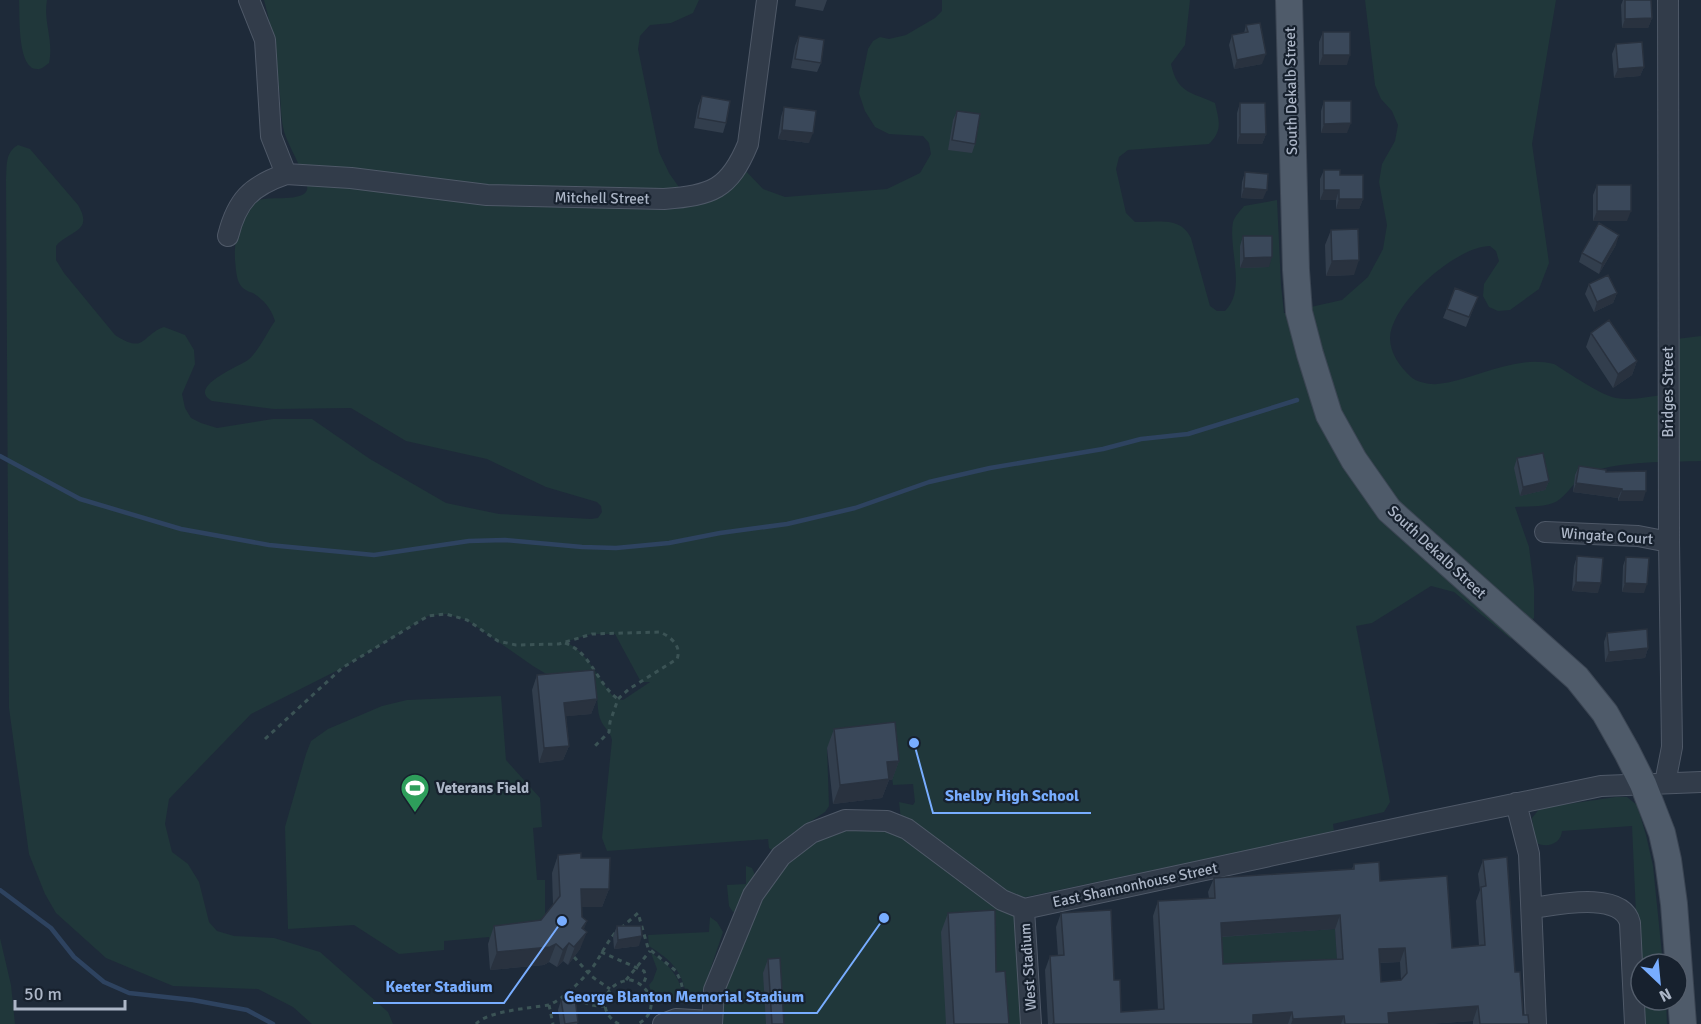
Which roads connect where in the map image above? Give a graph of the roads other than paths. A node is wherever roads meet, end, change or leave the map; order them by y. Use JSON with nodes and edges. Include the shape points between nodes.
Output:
{"nodes":[{"id":1,"x":249,"y":0,"type":"edge"},
{"id":2,"x":767,"y":0,"type":"edge"},
{"id":3,"x":1289,"y":0,"type":"edge"},
{"id":4,"x":1668,"y":0,"type":"edge"},
{"id":5,"x":286,"y":174,"type":"junction"},
{"id":6,"x":228,"y":236,"type":"dead end"},
{"id":7,"x":1545,"y":532,"type":"dead end"},
{"id":8,"x":1669,"y":542,"type":"junction"},
{"id":9,"x":1701,"y":782,"type":"edge"},
{"id":10,"x":1654,"y":784,"type":"junction"},
{"id":11,"x":1516,"y":803,"type":"junction"},
{"id":12,"x":1532,"y":908,"type":"junction"},
{"id":13,"x":1024,"y":909,"type":"junction"},
{"id":14,"x":712,"y":1022,"type":"edge"},
{"id":15,"x":663,"y":1024,"type":"edge"},
{"id":16,"x":1031,"y":1024,"type":"edge"},
{"id":17,"x":1536,"y":1024,"type":"edge"},
{"id":18,"x":1635,"y":1024,"type":"edge"},
{"id":19,"x":1683,"y":1024,"type":"edge"}],
"edges":[{"from":1,"to":5,"type":"street","via":[[265,40],[271,136]]},
{"from":2,"to":5,"type":"street","name":"Mitchell Street","via":[[748,144],[730,178],[712,191],[664,199],[529,197]]},
{"from":3,"to":10,"type":"main road","name":"South Dekalb Street","via":[[1299,312],[1329,415],[1389,510],[1577,678]]},
{"from":4,"to":8,"type":"street","name":"Bridges Street"},
{"from":5,"to":6,"type":"street","name":"Mitchell Street","via":[[251,191],[238,205]]},
{"from":7,"to":8,"type":"street","name":"Wingate Court","via":[[1638,536]]},
{"from":8,"to":10,"type":"street","name":"Bridges Street","via":[[1672,747]]},
{"from":9,"to":10,"type":"street","name":"East Shannonhouse Street"},
{"from":10,"to":11,"type":"street","name":"East Shannonhouse Street","via":[[1601,786]]},
{"from":10,"to":19,"type":"main road","name":"South Dekalb Street","via":[[1674,904]]},
{"from":11,"to":12,"type":"street","via":[[1529,855]]},
{"from":11,"to":13,"type":"street","name":"East Shannonhouse Street"},
{"from":12,"to":17,"type":"street"},
{"from":12,"to":18,"type":"street","via":[[1588,901],[1612,906],[1625,915],[1630,923]]},
{"from":13,"to":14,"type":"street","via":[[1002,900],[907,829],[887,821],[845,820],[810,833],[781,856],[753,895],[714,990]]},
{"from":13,"to":16,"type":"street","name":"West Stadium"},
{"from":14,"to":15,"type":"street","via":[[676,1019]]}]}
